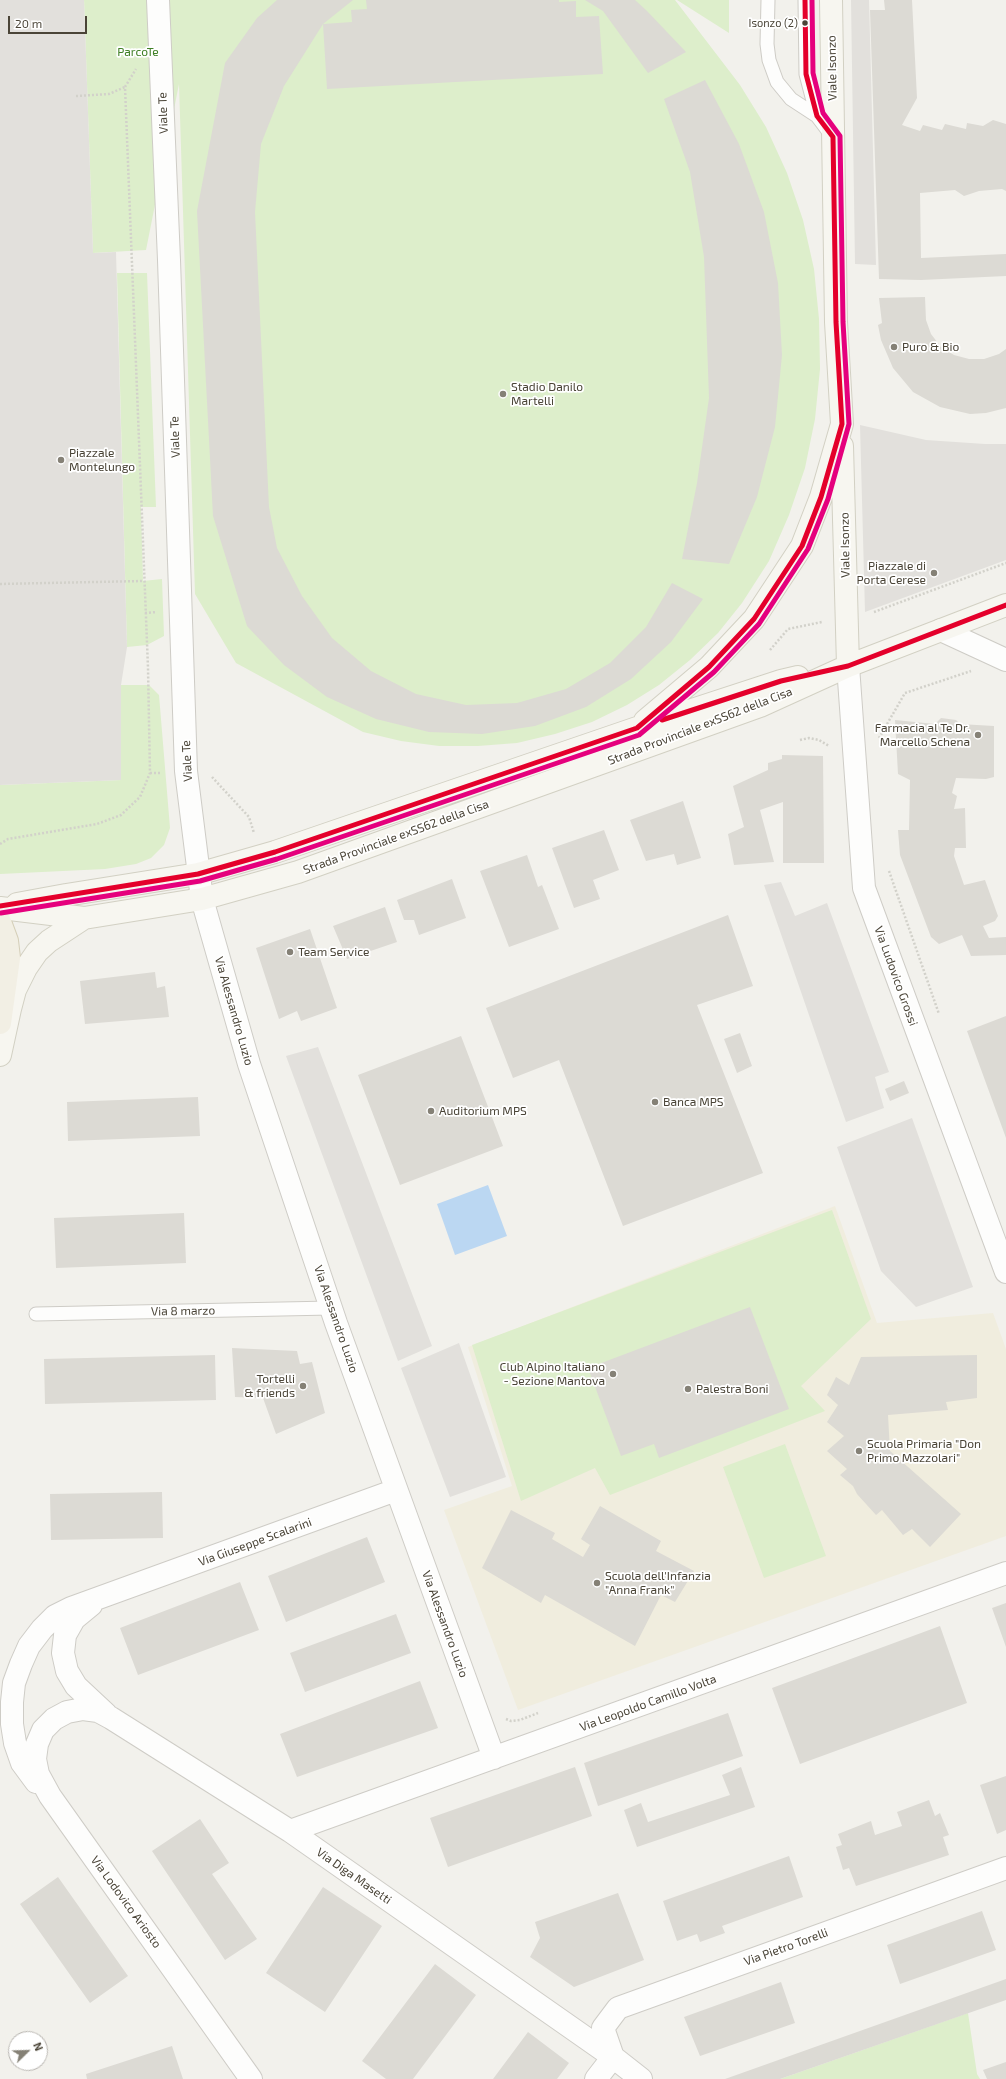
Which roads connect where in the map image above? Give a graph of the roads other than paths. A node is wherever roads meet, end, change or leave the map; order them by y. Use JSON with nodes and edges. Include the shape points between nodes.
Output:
{"nodes":[{"id":1,"x":158,"y":0,"type":"edge"},
{"id":2,"x":768,"y":0,"type":"edge"},
{"id":3,"x":805,"y":0,"type":"edge"},
{"id":4,"x":831,"y":0,"type":"edge"},
{"id":5,"x":817,"y":116,"type":"junction"},
{"id":6,"x":833,"y":137,"type":"junction"},
{"id":7,"x":842,"y":424,"type":"junction"},
{"id":8,"x":1006,"y":605,"type":"edge"},
{"id":9,"x":941,"y":630,"type":"junction"},
{"id":10,"x":1006,"y":660,"type":"edge"},
{"id":11,"x":848,"y":666,"type":"junction"},
{"id":12,"x":637,"y":728,"type":"junction"},
{"id":13,"x":198,"y":874,"type":"junction"},
{"id":14,"x":202,"y":899,"type":"junction"},
{"id":15,"x":0,"y":907,"type":"edge"},
{"id":16,"x":84,"y":918,"type":"junction"},
{"id":17,"x":0,"y":922,"type":"edge"},
{"id":18,"x":0,"y":1024,"type":"edge"},
{"id":19,"x":0,"y":1055,"type":"edge"},
{"id":20,"x":1006,"y":1272,"type":"edge"},
{"id":21,"x":331,"y":1308,"type":"junction"},
{"id":22,"x":36,"y":1314,"type":"dead end"},
{"id":23,"x":396,"y":1490,"type":"junction"},
{"id":24,"x":1006,"y":1573,"type":"edge"},
{"id":25,"x":114,"y":1593,"type":"junction"},
{"id":26,"x":111,"y":1718,"type":"junction"},
{"id":27,"x":54,"y":1719,"type":"joint"},
{"id":28,"x":494,"y":1758,"type":"junction"},
{"id":29,"x":50,"y":1796,"type":"junction"},
{"id":30,"x":290,"y":1831,"type":"junction"},
{"id":31,"x":1006,"y":1868,"type":"edge"},
{"id":32,"x":612,"y":2057,"type":"junction"},
{"id":33,"x":251,"y":2079,"type":"edge"},
{"id":34,"x":596,"y":2079,"type":"edge"},
{"id":35,"x":641,"y":2079,"type":"edge"}],
"edges":[{"from":1,"to":13,"type":"street","name":"Viale Te","via":[[186,771]]},
{"from":2,"to":5,"type":"lane","via":[[767,44],[769,60],[777,82],[791,99]]},
{"from":3,"to":5,"type":"lane","via":[[806,74]]},
{"from":4,"to":6,"type":"main road","name":"Viale Isonzo"},
{"from":5,"to":6,"type":"lane"},
{"from":6,"to":7,"type":"main road","name":"Viale Isonzo","via":[[836,322]]},
{"from":7,"to":11,"type":"main road","name":"Viale Isonzo"},
{"from":7,"to":12,"type":"main road","name":"Viale Isonzo","via":[[821,497],[802,546],[754,619],[709,667]]},
{"from":8,"to":9,"type":"main road"},
{"from":9,"to":10,"type":"street"},
{"from":9,"to":11,"type":"main road"},
{"from":11,"to":12,"type":"main road","name":"Strada Provinciale exSS62 della Cisa","via":[[782,681]]},
{"from":11,"to":14,"type":"main road","name":"Strada Provinciale exSS62 della Cisa","via":[[760,706],[298,872]]},
{"from":11,"to":20,"type":"street","name":"Via Ludovico Grossi","via":[[864,888]]},
{"from":12,"to":13,"type":"main road","name":"Strada Provinciale exSS62 della Cisa","via":[[260,856]]},
{"from":13,"to":14,"type":"street","name":"Via Alessandro Luzio"},
{"from":13,"to":15,"type":"main road","name":"Strada Provinciale exSS62 della Cisa"},
{"from":14,"to":16,"type":"main road","name":"Strada Provinciale exSS62 della Cisa"},
{"from":14,"to":21,"type":"street","name":"Via Alessandro Luzio","via":[[249,1064]]},
{"from":15,"to":16,"type":"main road","name":"Strada Provinciale exSS62 della Cisa"},
{"from":16,"to":19,"type":"main road","via":[[49,941],[37,952],[26,968],[15,990]]},
{"from":17,"to":18,"type":"main road","via":[[7,941],[9,958]]},
{"from":21,"to":22,"type":"lane","name":"Via 8 marzo"},
{"from":21,"to":23,"type":"street","name":"Via Alessandro Luzio"},
{"from":23,"to":25,"type":"street","name":"Via Giuseppe Scalarini"},
{"from":23,"to":28,"type":"street","name":"Via Alessandro Luzio"},
{"from":24,"to":28,"type":"street","name":"Via Leopoldo Camillo Volta"},
{"from":25,"to":26,"type":"street","via":[[88,1607],[74,1619],[66,1635],[63,1653],[67,1671],[76,1686]]},
{"from":25,"to":29,"type":"street","via":[[55,1616],[30,1646],[14,1683],[12,1724],[15,1744],[22,1763],[32,1778]]},
{"from":26,"to":27,"type":"street","name":"Via Diga Masetti","via":[[98,1711],[83,1709],[67,1712]]},
{"from":26,"to":30,"type":"street","name":"Via Diga Masetti"},
{"from":27,"to":29,"type":"street","name":"Via Lodovico Ariosto","via":[[43,1730],[37,1744],[35,1759],[38,1774]]},
{"from":28,"to":30,"type":"street","name":"Via Leopoldo Camillo Volta"},
{"from":29,"to":33,"type":"street","name":"Via Lodovico Ariosto"},
{"from":30,"to":32,"type":"street","name":"Via Diga Masetti"},
{"from":31,"to":32,"type":"street","name":"Via Pietro Torelli","via":[[618,2008],[603,2028]]},
{"from":32,"to":34,"type":"street"},
{"from":32,"to":35,"type":"street","name":"Via Diga Masetti"}]}
